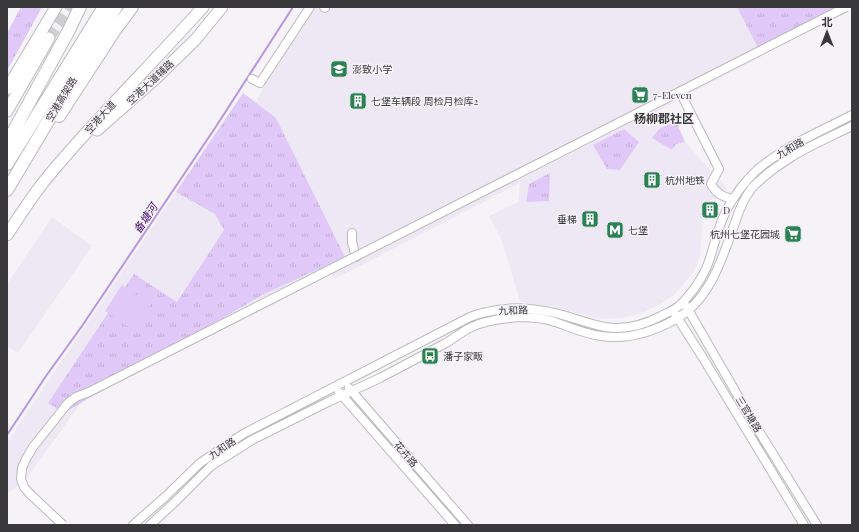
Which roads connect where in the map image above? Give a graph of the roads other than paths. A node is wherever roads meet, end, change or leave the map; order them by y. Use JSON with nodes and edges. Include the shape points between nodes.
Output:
{"nodes":[{"id":1,"x":56,"y":7,"type":"edge"},
{"id":2,"x":80,"y":7,"type":"edge"},
{"id":3,"x":104,"y":7,"type":"edge"},
{"id":4,"x":116,"y":7,"type":"edge"},
{"id":5,"x":132,"y":7,"type":"edge"},
{"id":6,"x":203,"y":7,"type":"edge"},
{"id":7,"x":222,"y":7,"type":"edge"},
{"id":8,"x":310,"y":7,"type":"edge"},
{"id":9,"x":846,"y":7,"type":"edge"},
{"id":10,"x":49,"y":38,"type":"tunnel mouth"},
{"id":11,"x":252,"y":79,"type":"dead end"},
{"id":12,"x":7,"y":89,"type":"edge"},
{"id":13,"x":684,"y":100,"type":"dead end"},
{"id":14,"x":7,"y":111,"type":"edge"},
{"id":15,"x":852,"y":115,"type":"edge"},
{"id":16,"x":852,"y":126,"type":"edge"},
{"id":17,"x":7,"y":145,"type":"edge"},
{"id":18,"x":7,"y":164,"type":"edge"},
{"id":19,"x":55,"y":168,"type":"junction"},
{"id":20,"x":17,"y":173,"type":"junction"},
{"id":21,"x":7,"y":190,"type":"edge"},
{"id":22,"x":733,"y":199,"type":"junction"},
{"id":23,"x":352,"y":233,"type":"dead end"},
{"id":24,"x":7,"y":235,"type":"edge"},
{"id":25,"x":356,"y":257,"type":"junction"},
{"id":26,"x":683,"y":302,"type":"junction"},
{"id":27,"x":672,"y":310,"type":"junction"},
{"id":28,"x":688,"y":311,"type":"junction"},
{"id":29,"x":677,"y":318,"type":"junction"},
{"id":30,"x":344,"y":382,"type":"junction"},
{"id":31,"x":334,"y":387,"type":"junction"},
{"id":32,"x":352,"y":391,"type":"junction"},
{"id":33,"x":341,"y":396,"type":"junction"},
{"id":34,"x":63,"y":525,"type":"edge"},
{"id":35,"x":133,"y":525,"type":"edge"},
{"id":36,"x":150,"y":525,"type":"edge"},
{"id":37,"x":455,"y":525,"type":"edge"},
{"id":38,"x":468,"y":525,"type":"edge"},
{"id":39,"x":804,"y":525,"type":"edge"},
{"id":40,"x":817,"y":525,"type":"edge"}],
"edges":[{"from":1,"to":12,"type":"main road"},
{"from":2,"to":17,"type":"highway"},
{"from":3,"to":18,"type":"highway","name":"空港高架路"},
{"from":4,"to":20,"type":"highway","name":"空港高架路"},
{"from":5,"to":20,"type":"highway","via":[[65,108]]},
{"from":6,"to":19,"type":"main road","name":"空港大道"},
{"from":7,"to":19,"type":"main road","name":"空港大道辅路","via":[[196,39],[156,78]]},
{"from":8,"to":11,"type":"street","via":[[260,83]]},
{"from":9,"to":25,"type":"street","bridge":true},
{"from":10,"to":14,"type":"main road"},
{"from":13,"to":22,"type":"street","via":[[719,169],[711,184],[715,191]]},
{"from":15,"to":22,"type":"street","name":"九和路","via":[[769,160],[749,178]]},
{"from":16,"to":28,"type":"street","name":"九和路","via":[[793,156],[765,175],[752,188],[743,200],[712,280]]},
{"from":19,"to":24,"type":"main road","name":"空港大道"},
{"from":20,"to":21,"type":"highway","name":"空港高架路"},
{"from":22,"to":26,"type":"street","name":"九和路","via":[[720,226],[709,262]]},
{"from":23,"to":25,"type":"street"},
{"from":25,"to":34,"type":"street","bridge":true,"via":[[76,397],[68,404],[33,447],[22,468],[21,479],[29,493]]},
{"from":26,"to":27,"type":"street","name":"九和路"},
{"from":26,"to":28,"type":"street","name":"三官塘路"},
{"from":27,"to":29,"type":"street","name":"三官塘路"},
{"from":27,"to":30,"type":"street","name":"九和路","via":[[651,321],[613,328],[538,310],[520,308],[486,312],[470,317]]},
{"from":28,"to":29,"type":"street","name":"九和路"},
{"from":28,"to":40,"type":"street","name":"三官塘路"},
{"from":29,"to":32,"type":"street","name":"九和路","via":[[659,328],[626,337],[600,336],[550,320],[525,317],[476,324],[455,338]]},
{"from":29,"to":39,"type":"street","name":"三官塘路"},
{"from":30,"to":31,"type":"street","name":"九和路"},
{"from":30,"to":32,"type":"street","name":"花卉路"},
{"from":31,"to":33,"type":"street","name":"花卉路"},
{"from":31,"to":35,"type":"street","name":"九和路","via":[[243,434],[200,463]]},
{"from":32,"to":33,"type":"street","name":"九和路"},
{"from":32,"to":38,"type":"street","name":"花卉路"},
{"from":33,"to":36,"type":"street","name":"九和路","via":[[252,440],[211,466]]},
{"from":33,"to":37,"type":"street","name":"花卉路"}]}
